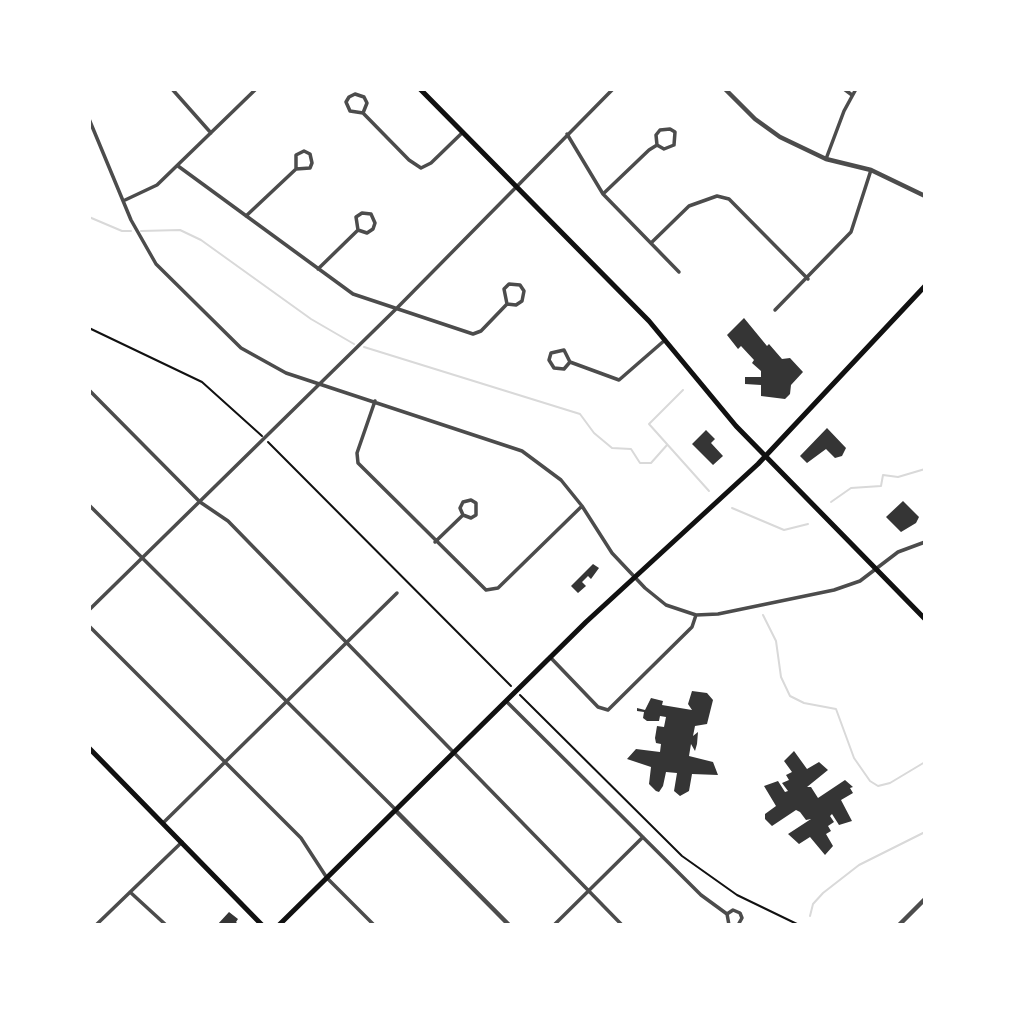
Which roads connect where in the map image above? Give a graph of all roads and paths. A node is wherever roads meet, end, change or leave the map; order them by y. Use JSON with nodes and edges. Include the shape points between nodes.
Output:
{"nodes":[{"id":1,"x":172,"y":89,"type":"edge"},
{"id":2,"x":256,"y":89,"type":"edge"},
{"id":3,"x":420,"y":89,"type":"edge"},
{"id":4,"x":613,"y":89,"type":"edge"},
{"id":5,"x":725,"y":89,"type":"edge"},
{"id":6,"x":844,"y":89,"type":"edge"},
{"id":7,"x":856,"y":89,"type":"edge"},
{"id":8,"x":852,"y":95,"type":"junction"},
{"id":9,"x":363,"y":113,"type":"junction"},
{"id":10,"x":89,"y":118,"type":"edge"},
{"id":11,"x":463,"y":132,"type":"junction"},
{"id":12,"x":211,"y":133,"type":"junction"},
{"id":13,"x":567,"y":134,"type":"junction"},
{"id":14,"x":657,"y":145,"type":"junction"},
{"id":15,"x":826,"y":159,"type":"junction"},
{"id":16,"x":178,"y":166,"type":"junction"},
{"id":17,"x":296,"y":169,"type":"junction"},
{"id":18,"x":871,"y":170,"type":"junction"},
{"id":19,"x":517,"y":186,"type":"junction"},
{"id":20,"x":603,"y":194,"type":"junction"},
{"id":21,"x":925,"y":196,"type":"edge"},
{"id":22,"x":123,"y":201,"type":"junction"},
{"id":23,"x":246,"y":216,"type":"junction"},
{"id":24,"x":358,"y":230,"type":"junction"},
{"id":25,"x":651,"y":243,"type":"junction"},
{"id":26,"x":318,"y":269,"type":"junction"},
{"id":27,"x":679,"y":272,"type":"dead end"},
{"id":28,"x":808,"y":279,"type":"junction"},
{"id":29,"x":925,"y":286,"type":"edge"},
{"id":30,"x":507,"y":304,"type":"junction"},
{"id":31,"x":396,"y":309,"type":"junction"},
{"id":32,"x":775,"y":310,"type":"dead end"},
{"id":33,"x":89,"y":328,"type":"edge"},
{"id":34,"x":665,"y":340,"type":"junction"},
{"id":35,"x":570,"y":362,"type":"junction"},
{"id":36,"x":320,"y":384,"type":"junction"},
{"id":37,"x":89,"y":390,"type":"edge"},
{"id":38,"x":375,"y":401,"type":"junction"},
{"id":39,"x":265,"y":438,"type":"junction"},
{"id":40,"x":765,"y":457,"type":"junction"},
{"id":41,"x":200,"y":502,"type":"junction"},
{"id":42,"x":89,"y":505,"type":"edge"},
{"id":43,"x":582,"y":506,"type":"junction"},
{"id":44,"x":463,"y":515,"type":"junction"},
{"id":45,"x":435,"y":542,"type":"junction"},
{"id":46,"x":925,"y":542,"type":"edge"},
{"id":47,"x":142,"y":558,"type":"junction"},
{"id":48,"x":876,"y":570,"type":"junction"},
{"id":49,"x":636,"y":579,"type":"junction"},
{"id":50,"x":397,"y":593,"type":"dead end"},
{"id":51,"x":89,"y":610,"type":"edge"},
{"id":52,"x":696,"y":615,"type":"junction"},
{"id":53,"x":925,"y":619,"type":"edge"},
{"id":54,"x":89,"y":626,"type":"edge"},
{"id":55,"x":347,"y":642,"type":"junction"},
{"id":56,"x":550,"y":657,"type":"junction"},
{"id":57,"x":511,"y":687,"type":"dead end"},
{"id":58,"x":521,"y":697,"type":"dead end"},
{"id":59,"x":287,"y":701,"type":"junction"},
{"id":60,"x":506,"y":701,"type":"junction"},
{"id":61,"x":89,"y":748,"type":"edge"},
{"id":62,"x":454,"y":753,"type":"junction"},
{"id":63,"x":227,"y":762,"type":"junction"},
{"id":64,"x":396,"y":811,"type":"junction"},
{"id":65,"x":163,"y":823,"type":"junction"},
{"id":66,"x":643,"y":837,"type":"junction"},
{"id":67,"x":181,"y":842,"type":"junction"},
{"id":68,"x":327,"y":878,"type":"junction"},
{"id":69,"x":588,"y":890,"type":"junction"},
{"id":70,"x":130,"y":892,"type":"junction"},
{"id":71,"x":925,"y":899,"type":"edge"},
{"id":72,"x":727,"y":914,"type":"junction"},
{"id":73,"x":96,"y":925,"type":"edge"},
{"id":74,"x":166,"y":925,"type":"edge"},
{"id":75,"x":262,"y":925,"type":"edge"},
{"id":76,"x":279,"y":925,"type":"edge"},
{"id":77,"x":373,"y":925,"type":"edge"},
{"id":78,"x":509,"y":925,"type":"edge"},
{"id":79,"x":554,"y":925,"type":"edge"},
{"id":80,"x":622,"y":925,"type":"edge"},
{"id":81,"x":729,"y":925,"type":"edge"},
{"id":82,"x":738,"y":925,"type":"edge"},
{"id":83,"x":799,"y":925,"type":"edge"},
{"id":84,"x":899,"y":925,"type":"edge"}],
"edges":[{"from":1,"to":12,"type":"street"},
{"from":2,"to":12,"type":"street"},
{"from":3,"to":11,"type":"main road"},
{"from":4,"to":13,"type":"street"},
{"from":5,"to":15,"type":"street","via":[[780,137]]},
{"from":6,"to":8,"type":"street"},
{"from":7,"to":8,"type":"street"},
{"from":8,"to":15,"type":"street"},
{"from":9,"to":9,"type":"street","via":[[352,113],[347,99],[361,95],[366,100]]},
{"from":9,"to":11,"type":"street","via":[[421,168]]},
{"from":10,"to":22,"type":"street"},
{"from":11,"to":19,"type":"main road"},
{"from":12,"to":16,"type":"street"},
{"from":13,"to":19,"type":"street"},
{"from":13,"to":20,"type":"street"},
{"from":14,"to":14,"type":"street","via":[[671,148],[675,132],[660,130]]},
{"from":14,"to":20,"type":"street"},
{"from":15,"to":18,"type":"street"},
{"from":16,"to":22,"type":"street","via":[[149,190]]},
{"from":16,"to":23,"type":"street"},
{"from":17,"to":17,"type":"street","via":[[310,168],[310,154],[296,155]]},
{"from":17,"to":23,"type":"street"},
{"from":18,"to":21,"type":"street"},
{"from":18,"to":28,"type":"street","via":[[851,232]]},
{"from":19,"to":31,"type":"street"},
{"from":19,"to":34,"type":"main road"},
{"from":20,"to":25,"type":"street"},
{"from":22,"to":36,"type":"street","via":[[156,264],[219,328],[265,363]]},
{"from":23,"to":26,"type":"street"},
{"from":24,"to":24,"type":"street","via":[[367,233],[373,229],[376,223],[371,214],[356,217]]},
{"from":24,"to":26,"type":"street"},
{"from":25,"to":27,"type":"street"},
{"from":25,"to":28,"type":"street","via":[[689,206],[716,196],[729,199]]},
{"from":26,"to":31,"type":"street","via":[[353,294]]},
{"from":28,"to":32,"type":"street"},
{"from":29,"to":40,"type":"main road"},
{"from":30,"to":30,"type":"street","via":[[504,289],[520,285],[525,295],[522,301]]},
{"from":30,"to":31,"type":"street","via":[[477,334]]},
{"from":31,"to":36,"type":"street"},
{"from":33,"to":39,"type":"path","via":[[202,382]]},
{"from":34,"to":35,"type":"street","via":[[619,380]]},
{"from":34,"to":40,"type":"main road"},
{"from":35,"to":35,"type":"street","via":[[564,369],[554,368],[549,360],[551,353],[564,350]]},
{"from":36,"to":38,"type":"street"},
{"from":36,"to":39,"type":"street"},
{"from":37,"to":41,"type":"street"},
{"from":38,"to":43,"type":"street","via":[[522,451],[561,480]]},
{"from":38,"to":45,"type":"street","via":[[357,453],[358,464]]},
{"from":39,"to":41,"type":"street"},
{"from":39,"to":57,"type":"path"},
{"from":40,"to":48,"type":"main road"},
{"from":40,"to":49,"type":"main road"},
{"from":41,"to":47,"type":"street"},
{"from":41,"to":55,"type":"street","via":[[228,521]]},
{"from":42,"to":47,"type":"street"},
{"from":43,"to":45,"type":"street","via":[[493,590],[480,586]]},
{"from":43,"to":49,"type":"street","via":[[607,547]]},
{"from":44,"to":44,"type":"street","via":[[463,502],[476,503],[474,517]]},
{"from":44,"to":45,"type":"street"},
{"from":46,"to":48,"type":"street","via":[[898,552]]},
{"from":47,"to":51,"type":"street"},
{"from":47,"to":59,"type":"street"},
{"from":48,"to":52,"type":"street","via":[[834,590],[746,610]]},
{"from":48,"to":53,"type":"main road"},
{"from":49,"to":52,"type":"street","via":[[666,605]]},
{"from":49,"to":56,"type":"main road"},
{"from":50,"to":55,"type":"street"},
{"from":52,"to":56,"type":"street","via":[[692,627],[608,710],[598,707]]},
{"from":54,"to":63,"type":"street"},
{"from":55,"to":59,"type":"street"},
{"from":55,"to":62,"type":"street"},
{"from":56,"to":60,"type":"main road"},
{"from":58,"to":83,"type":"path","via":[[682,856],[737,895]]},
{"from":59,"to":63,"type":"street"},
{"from":59,"to":64,"type":"street"},
{"from":60,"to":62,"type":"main road"},
{"from":60,"to":66,"type":"street"},
{"from":61,"to":65,"type":"main road"},
{"from":62,"to":64,"type":"main road"},
{"from":62,"to":69,"type":"street"},
{"from":63,"to":65,"type":"street"},
{"from":63,"to":68,"type":"street","via":[[301,838]]},
{"from":64,"to":68,"type":"main road"},
{"from":64,"to":78,"type":"street"},
{"from":65,"to":67,"type":"main road"},
{"from":66,"to":69,"type":"street"},
{"from":66,"to":72,"type":"street","via":[[701,895]]},
{"from":67,"to":70,"type":"street"},
{"from":67,"to":75,"type":"main road"},
{"from":68,"to":76,"type":"main road"},
{"from":68,"to":77,"type":"street"},
{"from":69,"to":79,"type":"street"},
{"from":69,"to":80,"type":"street"},
{"from":70,"to":73,"type":"street"},
{"from":70,"to":74,"type":"street"},
{"from":71,"to":84,"type":"street"},
{"from":72,"to":81,"type":"street"},
{"from":72,"to":82,"type":"street","via":[[733,910],[740,913]]}]}
